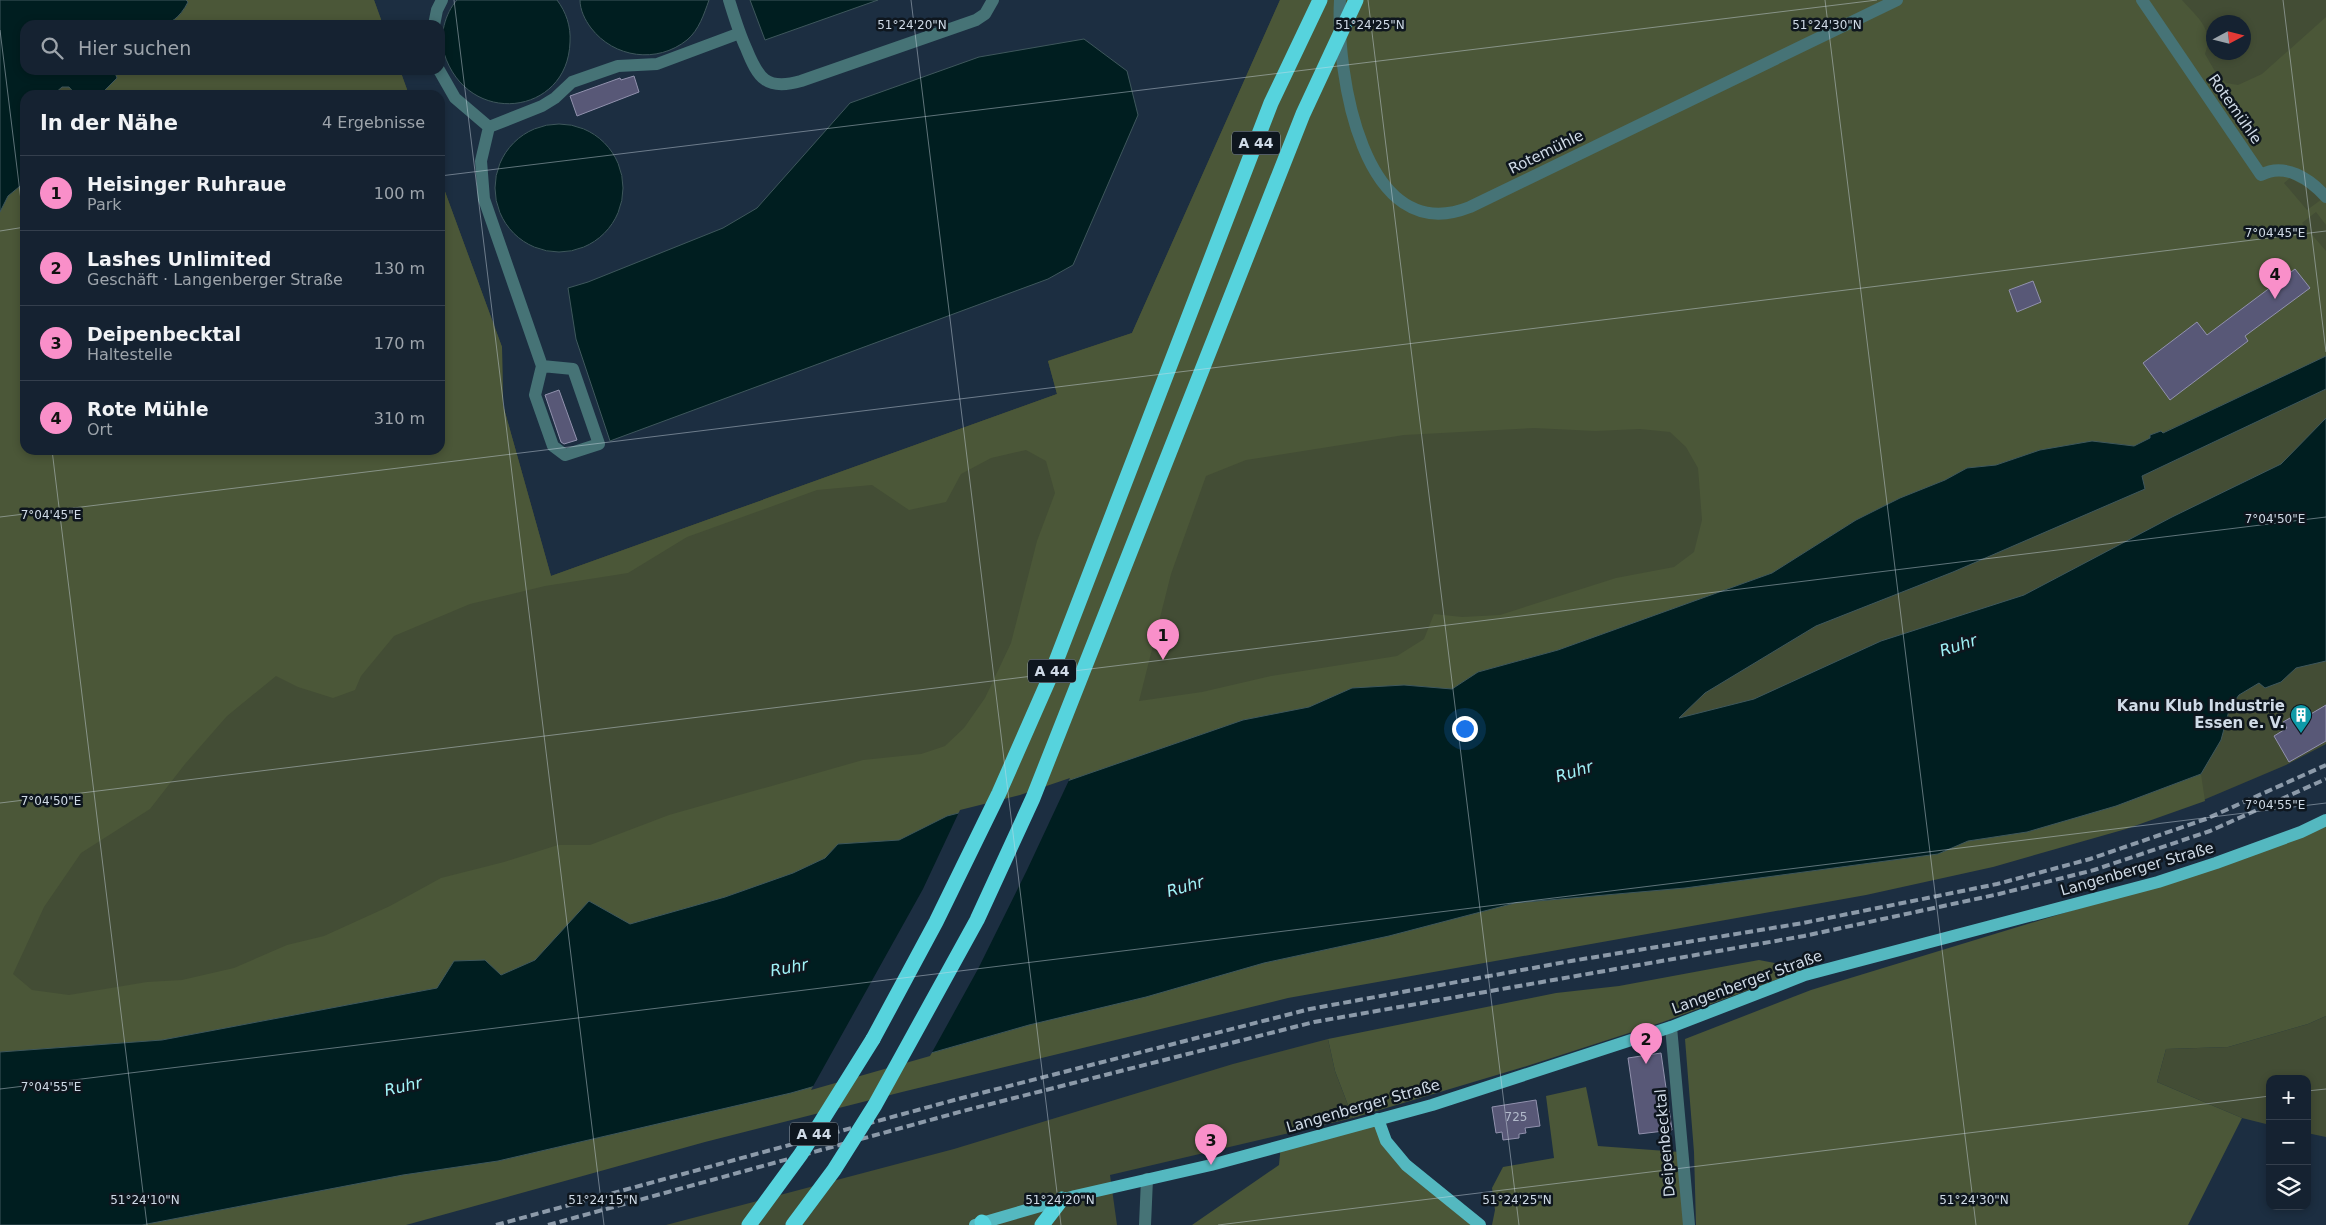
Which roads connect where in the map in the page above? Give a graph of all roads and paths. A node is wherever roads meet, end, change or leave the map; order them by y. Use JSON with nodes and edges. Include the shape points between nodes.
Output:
{"nodes":[{"id":1,"x":442,"y":0,"type":"edge"},
{"id":2,"x":729,"y":0,"type":"edge"},
{"id":3,"x":992,"y":0,"type":"edge"},
{"id":4,"x":1320,"y":0,"type":"edge"},
{"id":5,"x":1340,"y":0,"type":"edge"},
{"id":6,"x":1356,"y":0,"type":"edge"},
{"id":7,"x":1898,"y":0,"type":"edge"},
{"id":8,"x":2142,"y":0,"type":"edge"},
{"id":9,"x":435,"y":20,"type":"edge"},
{"id":10,"x":740,"y":33,"type":"junction"},
{"id":11,"x":442,"y":75,"type":"edge"},
{"id":12,"x":489,"y":127,"type":"junction"},
{"id":13,"x":2326,"y":197,"type":"edge"},
{"id":14,"x":542,"y":366,"type":"junction"},
{"id":15,"x":2326,"y":820,"type":"edge"},
{"id":16,"x":1671,"y":1027,"type":"junction"},
{"id":17,"x":1378,"y":1119,"type":"junction"},
{"id":18,"x":1147,"y":1179,"type":"junction"},
{"id":19,"x":1062,"y":1199,"type":"junction"},
{"id":20,"x":981,"y":1224,"type":"edge"},
{"id":21,"x":749,"y":1225,"type":"edge"},
{"id":22,"x":793,"y":1225,"type":"edge"},
{"id":23,"x":1042,"y":1225,"type":"edge"},
{"id":24,"x":1145,"y":1225,"type":"edge"},
{"id":25,"x":1480,"y":1225,"type":"edge"},
{"id":26,"x":1689,"y":1225,"type":"edge"}],
"edges":[{"from":1,"to":9,"type":"street"},
{"from":2,"to":10,"type":"street"},
{"from":3,"to":10,"type":"street","via":[[985,14],[976,20],[788,85],[771,83],[758,75]]},
{"from":4,"to":21,"type":"highway","number":"A 44","bridge":true,"via":[[1268,113],[1050,677],[999,792],[936,922],[873,1039],[801,1154]]},
{"from":5,"to":7,"type":"street","name":"Rotemühle","via":[[1343,73],[1362,141],[1393,195],[1415,210],[1442,214],[1470,207]]},
{"from":6,"to":22,"type":"highway","number":"A 44","bridge":true,"via":[[1303,114],[1040,780],[977,920],[875,1105],[834,1170]]},
{"from":8,"to":13,"type":"street","name":"Rotemühle","via":[[2261,174],[2288,171],[2311,182]]},
{"from":10,"to":12,"type":"street","via":[[657,64],[618,66],[572,82],[542,106]]},
{"from":11,"to":12,"type":"street","via":[[454,98]]},
{"from":12,"to":14,"type":"street","via":[[481,161],[484,200]]},
{"from":14,"to":14,"type":"street","via":[[536,395],[553,446],[565,455],[599,444],[573,369]]},
{"from":15,"to":16,"type":"main road","name":"Langenberger Straße","via":[[2301,832],[2158,882],[1806,975]]},
{"from":16,"to":17,"type":"main road","name":"Langenberger Straße","via":[[1528,1075]]},
{"from":16,"to":26,"type":"street","name":"Deipenbecktal"},
{"from":17,"to":18,"type":"main road","name":"Langenberger Straße","via":[[1211,1165]]},
{"from":17,"to":25,"type":"main road","via":[[1386,1141],[1406,1165]]},
{"from":18,"to":19,"type":"main road","name":"Langenberger Straße"},
{"from":18,"to":24,"type":"street"},
{"from":19,"to":20,"type":"main road","name":"Langenberger Straße"},
{"from":19,"to":23,"type":"highway"}]}
